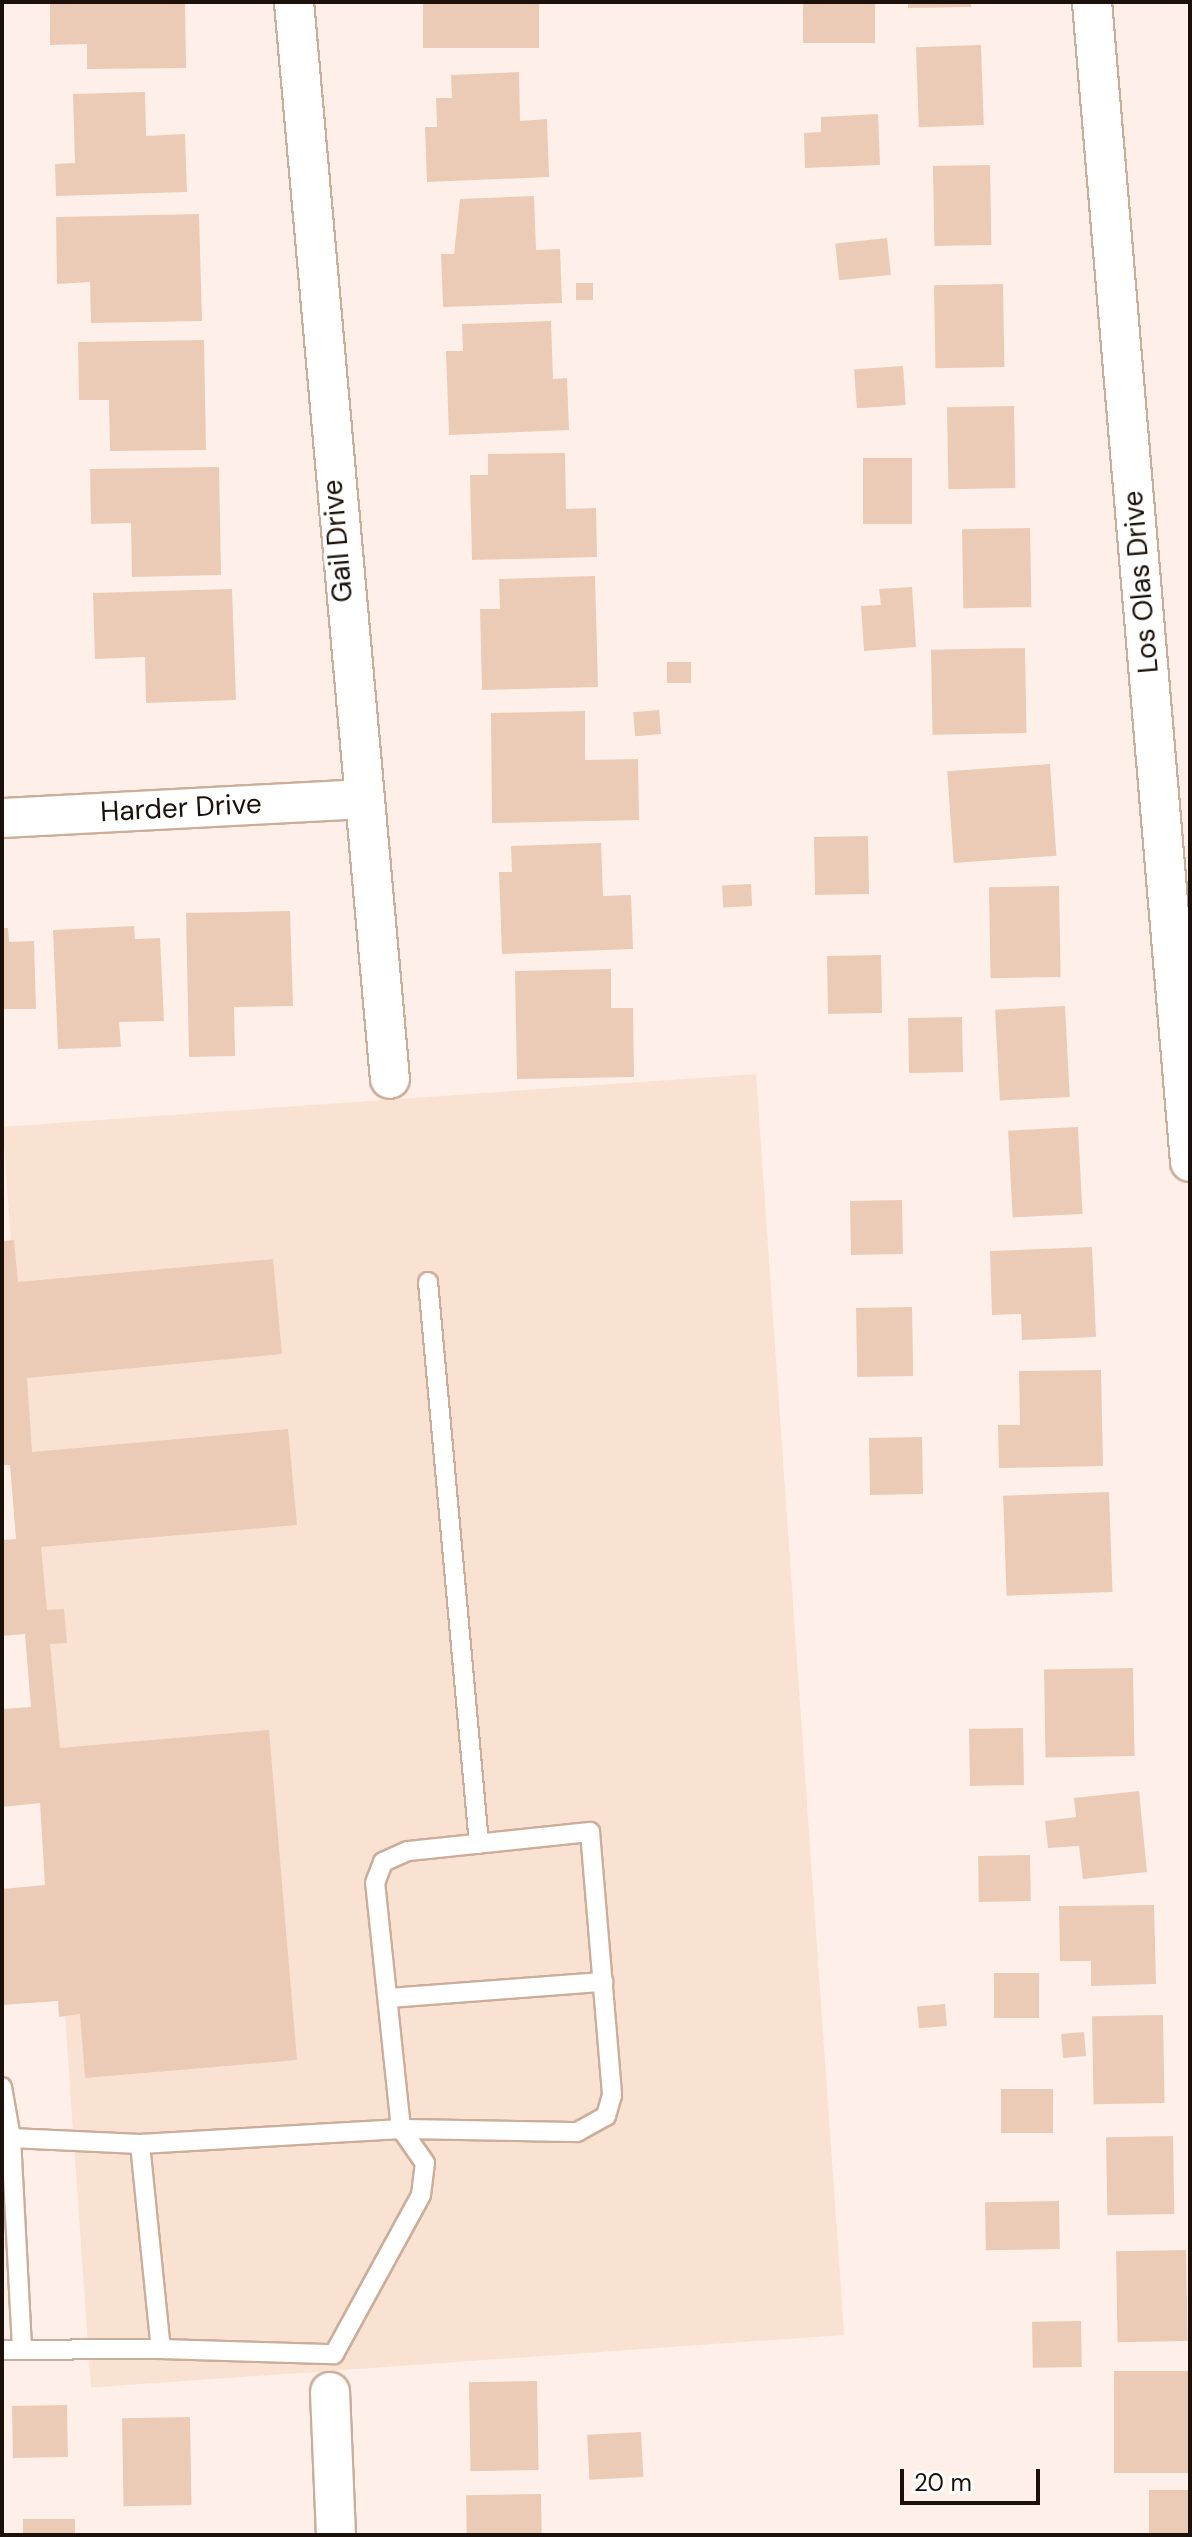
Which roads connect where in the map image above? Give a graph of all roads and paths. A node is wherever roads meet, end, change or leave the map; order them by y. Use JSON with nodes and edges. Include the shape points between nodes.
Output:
{"nodes":[{"id":1,"x":294,"y":2,"type":"edge"},
{"id":2,"x":1092,"y":2,"type":"edge"},
{"id":3,"x":360,"y":799,"type":"junction"},
{"id":4,"x":2,"y":818,"type":"edge"},
{"id":5,"x":390,"y":1079,"type":"dead end"},
{"id":6,"x":1190,"y":1162,"type":"edge"},
{"id":7,"x":428,"y":1282,"type":"dead end"},
{"id":8,"x":479,"y":1844,"type":"junction"},
{"id":9,"x":603,"y":1982,"type":"junction"},
{"id":10,"x":388,"y":1998,"type":"junction"},
{"id":11,"x":2,"y":2087,"type":"edge"},
{"id":12,"x":401,"y":2129,"type":"junction"},
{"id":13,"x":11,"y":2138,"type":"junction"},
{"id":14,"x":140,"y":2144,"type":"junction"},
{"id":15,"x":161,"y":2349,"type":"junction"},
{"id":16,"x":2,"y":2350,"type":"edge"},
{"id":17,"x":22,"y":2350,"type":"junction"},
{"id":18,"x":334,"y":2354,"type":"junction"},
{"id":19,"x":330,"y":2392,"type":"joint"},
{"id":20,"x":336,"y":2535,"type":"edge"}],
"edges":[{"from":1,"to":3,"type":"street","name":"Gail Drive"},
{"from":2,"to":6,"type":"street","name":"Los Olas Drive"},
{"from":3,"to":4,"type":"street","name":"Harder Drive"},
{"from":3,"to":5,"type":"street","name":"Gail Drive"},
{"from":7,"to":8,"type":"lane"},
{"from":8,"to":9,"type":"lane","via":[[590,1832]]},
{"from":8,"to":10,"type":"lane","via":[[408,1851],[383,1862],[375,1883]]},
{"from":9,"to":10,"type":"lane"},
{"from":9,"to":12,"type":"lane","via":[[612,2095],[606,2116],[577,2132]]},
{"from":10,"to":12,"type":"lane"},
{"from":11,"to":13,"type":"lane"},
{"from":12,"to":14,"type":"lane"},
{"from":12,"to":18,"type":"lane","via":[[425,2163],[421,2195]]},
{"from":13,"to":14,"type":"lane"},
{"from":13,"to":17,"type":"lane"},
{"from":14,"to":15,"type":"lane"},
{"from":15,"to":17,"type":"lane"},
{"from":15,"to":18,"type":"lane"},
{"from":16,"to":17,"type":"lane"},
{"from":18,"to":19,"type":"lane"},
{"from":19,"to":20,"type":"street"}]}
